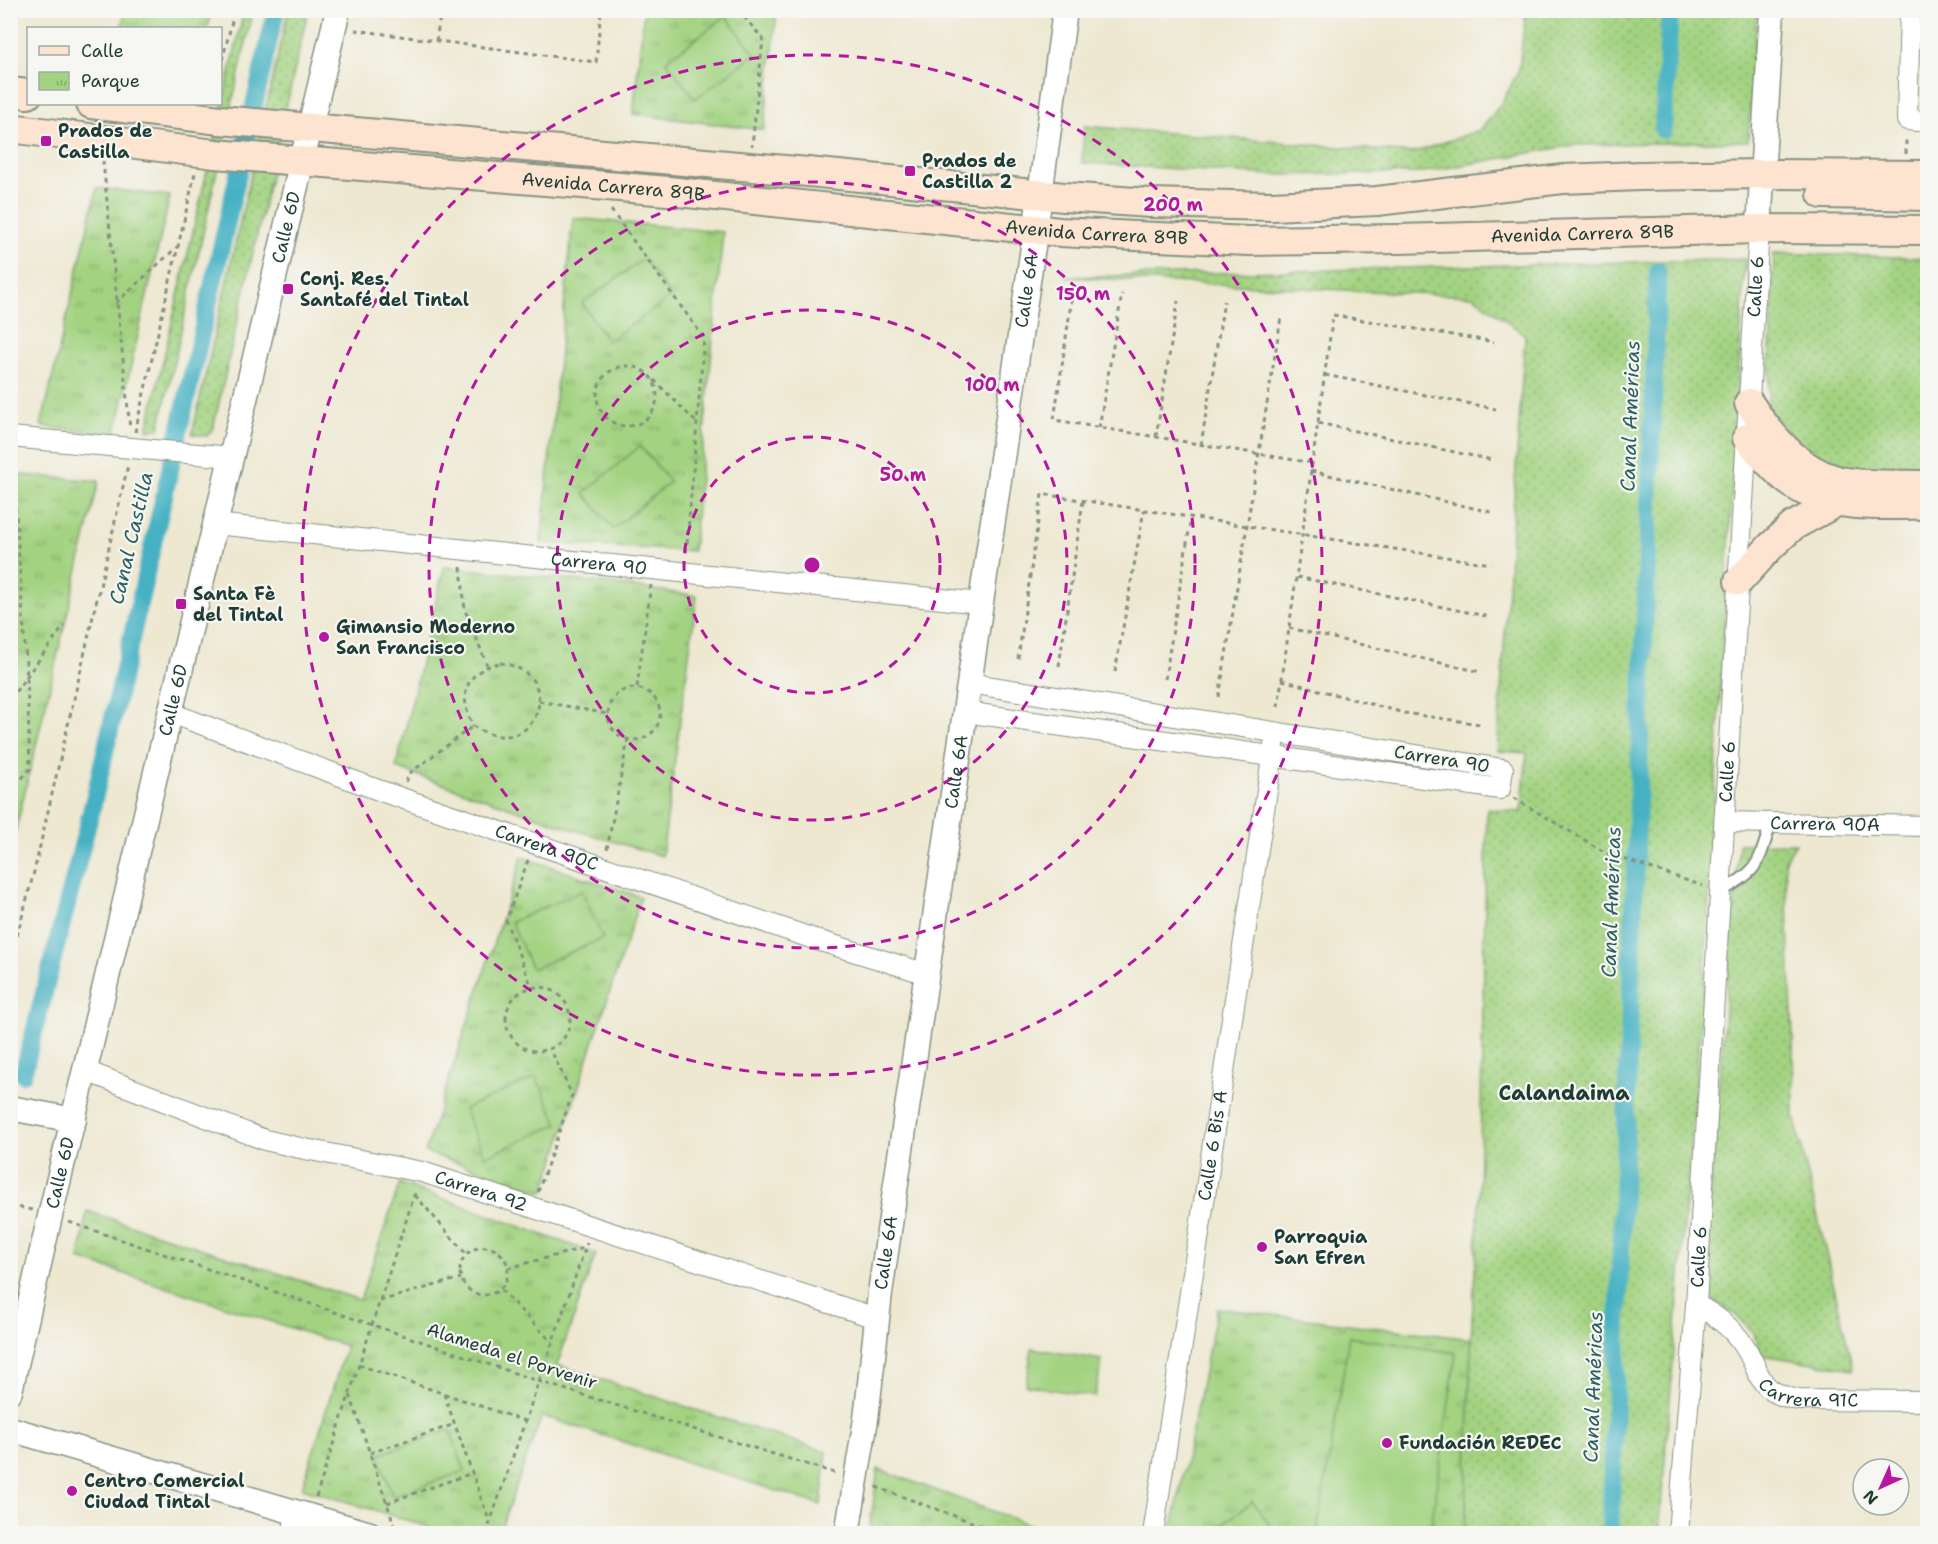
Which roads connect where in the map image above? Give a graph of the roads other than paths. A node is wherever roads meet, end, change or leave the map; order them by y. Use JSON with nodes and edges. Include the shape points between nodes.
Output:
{"nodes":[{"id":1,"x":338,"y":10,"type":"edge"},
{"id":2,"x":1065,"y":10,"type":"edge"},
{"id":3,"x":1772,"y":10,"type":"edge"},
{"id":4,"x":1910,"y":10,"type":"edge"},
{"id":5,"x":10,"y":92,"type":"edge"},
{"id":6,"x":27,"y":94,"type":"edge"},
{"id":7,"x":99,"y":105,"type":"edge"},
{"id":8,"x":1928,"y":122,"type":"edge"},
{"id":9,"x":10,"y":128,"type":"edge"},
{"id":10,"x":310,"y":128,"type":"junction"},
{"id":11,"x":302,"y":162,"type":"junction"},
{"id":12,"x":1928,"y":175,"type":"edge"},
{"id":13,"x":1762,"y":183,"type":"junction"},
{"id":14,"x":1040,"y":194,"type":"junction"},
{"id":15,"x":1928,"y":196,"type":"edge"},
{"id":16,"x":1036,"y":229,"type":"junction"},
{"id":17,"x":1759,"y":229,"type":"junction"},
{"id":18,"x":1928,"y":230,"type":"edge"},
{"id":19,"x":1749,"y":403,"type":"junction"},
{"id":20,"x":11,"y":437,"type":"edge"},
{"id":21,"x":1747,"y":438,"type":"junction"},
{"id":22,"x":231,"y":457,"type":"junction"},
{"id":23,"x":1928,"y":485,"type":"edge"},
{"id":24,"x":1837,"y":502,"type":"junction"},
{"id":25,"x":1928,"y":505,"type":"edge"},
{"id":26,"x":215,"y":524,"type":"junction"},
{"id":27,"x":1739,"y":581,"type":"junction"},
{"id":28,"x":981,"y":603,"type":"junction"},
{"id":29,"x":969,"y":683,"type":"junction"},
{"id":30,"x":965,"y":712,"type":"junction"},
{"id":31,"x":171,"y":713,"type":"junction"},
{"id":32,"x":1276,"y":732,"type":"junction"},
{"id":33,"x":1272,"y":756,"type":"junction"},
{"id":34,"x":1725,"y":822,"type":"junction"},
{"id":35,"x":1771,"y":823,"type":"junction"},
{"id":36,"x":1928,"y":826,"type":"edge"},
{"id":37,"x":1720,"y":892,"type":"junction"},
{"id":38,"x":927,"y":974,"type":"junction"},
{"id":39,"x":86,"y":1071,"type":"junction"},
{"id":40,"x":10,"y":1108,"type":"edge"},
{"id":41,"x":74,"y":1120,"type":"junction"},
{"id":42,"x":1696,"y":1305,"type":"junction"},
{"id":43,"x":876,"y":1318,"type":"junction"},
{"id":44,"x":10,"y":1391,"type":"edge"},
{"id":45,"x":1928,"y":1401,"type":"edge"},
{"id":46,"x":10,"y":1429,"type":"edge"},
{"id":47,"x":300,"y":1521,"type":"edge"},
{"id":48,"x":370,"y":1533,"type":"edge"},
{"id":49,"x":847,"y":1533,"type":"edge"},
{"id":50,"x":1153,"y":1533,"type":"edge"},
{"id":51,"x":1678,"y":1533,"type":"edge"}],
"edges":[{"from":1,"to":10,"type":"street","name":"Calle 6D"},
{"from":2,"to":14,"type":"street","name":"Calle 6A"},
{"from":3,"to":13,"type":"street","name":"Calle 6"},
{"from":4,"to":8,"type":"street","via":[[1907,120]]},
{"from":5,"to":6,"type":"main road"},
{"from":7,"to":10,"type":"main road","name":"Avenida Carrera 89B"},
{"from":9,"to":11,"type":"main road","name":"Avenida Carrera 89B","via":[[205,162]]},
{"from":10,"to":11,"type":"street","name":"Calle 6D"},
{"from":10,"to":14,"type":"main road","name":"Avenida Carrera 89B"},
{"from":11,"to":16,"type":"main road","name":"Avenida Carrera 89B","via":[[668,191]]},
{"from":11,"to":22,"type":"street","name":"Calle 6D"},
{"from":12,"to":13,"type":"main road","name":"Avenida Carrera 89B"},
{"from":13,"to":14,"type":"main road","name":"Avenida Carrera 89B","via":[[1563,179],[1377,201],[1272,206],[1150,203]]},
{"from":13,"to":15,"type":"main road"},
{"from":13,"to":17,"type":"street","name":"Calle 6"},
{"from":14,"to":16,"type":"street","name":"Calle 6A"},
{"from":16,"to":17,"type":"main road","name":"Avenida Carrera 89B","via":[[1249,241]]},
{"from":16,"to":28,"type":"street","name":"Calle 6A"},
{"from":17,"to":18,"type":"main road","name":"Avenida Carrera 89B"},
{"from":17,"to":19,"type":"street","name":"Calle 6"},
{"from":19,"to":21,"type":"street","name":"Calle 6"},
{"from":19,"to":23,"type":"main road","via":[[1776,441],[1810,469],[1851,483]]},
{"from":20,"to":22,"type":"street"},
{"from":21,"to":24,"type":"main road","via":[[1789,481],[1808,493]]},
{"from":21,"to":27,"type":"street","name":"Calle 6"},
{"from":22,"to":26,"type":"street","name":"Calle 6D"},
{"from":24,"to":25,"type":"main road"},
{"from":24,"to":27,"type":"main road","via":[[1793,526]]},
{"from":26,"to":28,"type":"street","name":"Carrera 90"},
{"from":26,"to":31,"type":"street","name":"Calle 6D"},
{"from":27,"to":34,"type":"street","name":"Calle 6"},
{"from":28,"to":29,"type":"street","name":"Calle 6A"},
{"from":29,"to":30,"type":"street","name":"Calle 6A"},
{"from":29,"to":32,"type":"street","name":"Carrera 90"},
{"from":30,"to":33,"type":"street","name":"Carrera 90"},
{"from":30,"to":38,"type":"street","name":"Calle 6A"},
{"from":31,"to":38,"type":"street","name":"Carrera 90C","via":[[401,797]]},
{"from":31,"to":39,"type":"street","name":"Calle 6D"},
{"from":32,"to":33,"type":"street","name":"Calle 6 Bis A"},
{"from":32,"to":33,"type":"street","name":"Carrera 90","via":[[1503,769],[1500,789]]},
{"from":33,"to":50,"type":"street","name":"Calle 6 Bis A"},
{"from":34,"to":35,"type":"street","name":"Carrera 90A"},
{"from":34,"to":37,"type":"street","name":"Calle 6"},
{"from":35,"to":36,"type":"street","name":"Carrera 90A"},
{"from":35,"to":37,"type":"lane","via":[[1757,865],[1743,880]]},
{"from":37,"to":42,"type":"street","name":"Calle 6"},
{"from":38,"to":43,"type":"street","name":"Calle 6A"},
{"from":39,"to":41,"type":"street","name":"Calle 6D"},
{"from":39,"to":43,"type":"street","name":"Carrera 92","via":[[265,1140],[422,1172]]},
{"from":40,"to":41,"type":"street"},
{"from":41,"to":44,"type":"street","name":"Calle 6D"},
{"from":42,"to":45,"type":"street","name":"Carrera 91C","via":[[1710,1312],[1743,1344],[1760,1379],[1771,1391],[1786,1398]]},
{"from":42,"to":51,"type":"street","name":"Calle 6"},
{"from":43,"to":49,"type":"street","name":"Calle 6A","via":[[866,1419]]},
{"from":46,"to":47,"type":"street"},
{"from":47,"to":48,"type":"street"}]}
